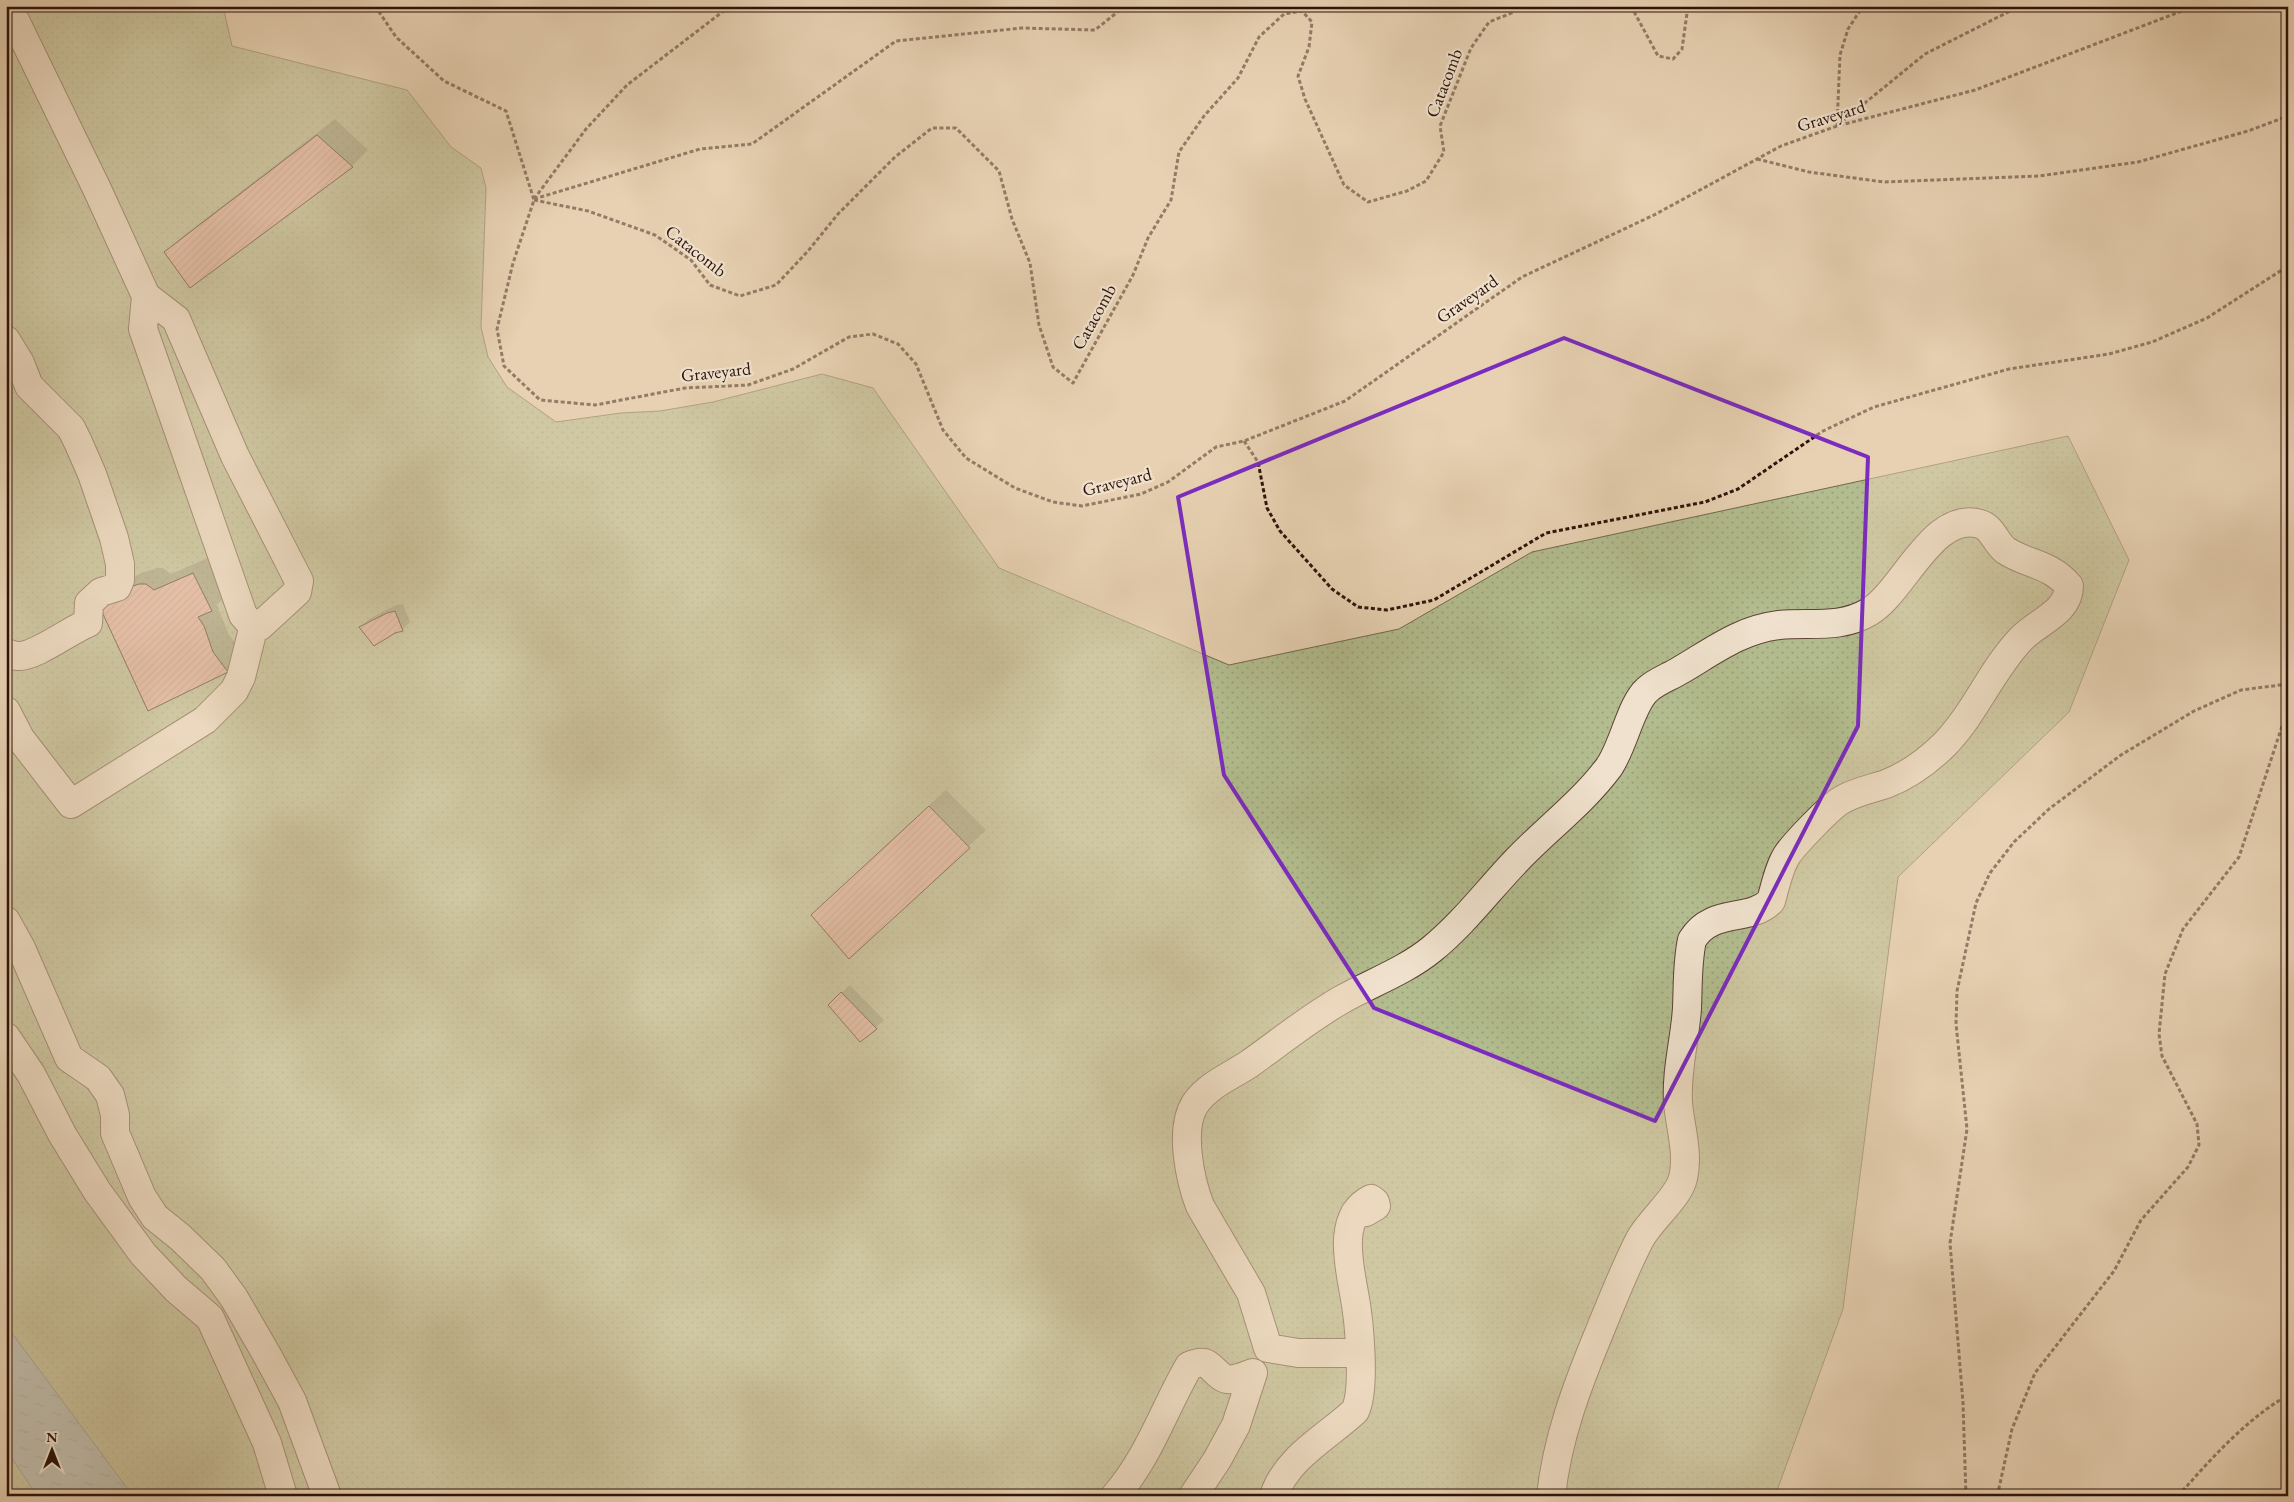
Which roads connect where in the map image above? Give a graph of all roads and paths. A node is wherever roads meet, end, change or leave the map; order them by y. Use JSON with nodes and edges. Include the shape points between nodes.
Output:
{"nodes":[{"id":1,"x":8,"y":6,"type":"edge"},
{"id":2,"x":299,"y":6,"type":"edge"},
{"id":3,"x":308,"y":6,"type":"edge"},
{"id":4,"x":375,"y":6,"type":"edge"},
{"id":5,"x":730,"y":6,"type":"edge"},
{"id":6,"x":1125,"y":6,"type":"edge"},
{"id":7,"x":1520,"y":6,"type":"edge"},
{"id":8,"x":1631,"y":6,"type":"edge"},
{"id":9,"x":1688,"y":6,"type":"edge"},
{"id":10,"x":1863,"y":6,"type":"edge"},
{"id":11,"x":2020,"y":6,"type":"edge"},
{"id":12,"x":2195,"y":6,"type":"edge"},
{"id":13,"x":2288,"y":116,"type":"edge"},
{"id":14,"x":1837,"y":126,"type":"junction"},
{"id":15,"x":1757,"y":159,"type":"junction"},
{"id":16,"x":534,"y":200,"type":"junction"},
{"id":17,"x":2288,"y":266,"type":"edge"},
{"id":18,"x":146,"y":296,"type":"junction"},
{"id":19,"x":6,"y":340,"type":"edge"},
{"id":20,"x":1244,"y":441,"type":"junction"},
{"id":21,"x":254,"y":625,"type":"junction"},
{"id":22,"x":6,"y":653,"type":"edge"},
{"id":23,"x":2288,"y":684,"type":"edge"},
{"id":24,"x":2288,"y":708,"type":"edge"},
{"id":25,"x":6,"y":711,"type":"edge"},
{"id":26,"x":6,"y":921,"type":"edge"},
{"id":27,"x":6,"y":1037,"type":"edge"},
{"id":28,"x":1355,"y":1213,"type":"dead end"},
{"id":29,"x":1268,"y":1348,"type":"junction"},
{"id":30,"x":1360,"y":1353,"type":"junction"},
{"id":31,"x":1252,"y":1373,"type":"junction"},
{"id":32,"x":2288,"y":1395,"type":"edge"},
{"id":33,"x":1123,"y":1491,"type":"edge"},
{"id":34,"x":283,"y":1496,"type":"edge"},
{"id":35,"x":327,"y":1496,"type":"edge"},
{"id":36,"x":1193,"y":1496,"type":"edge"},
{"id":37,"x":1274,"y":1496,"type":"edge"},
{"id":38,"x":1551,"y":1496,"type":"edge"},
{"id":39,"x":1966,"y":1496,"type":"edge"},
{"id":40,"x":1999,"y":1496,"type":"edge"},
{"id":41,"x":2178,"y":1496,"type":"edge"}],
"edges":[{"from":1,"to":18,"type":"street","via":[[98,188]]},
{"from":2,"to":3,"type":"path","via":[[304,9]]},
{"from":4,"to":16,"type":"path","via":[[396,37],[444,80],[506,111]]},
{"from":5,"to":16,"type":"path","name":"Graveyard","via":[[627,85],[586,130]]},
{"from":6,"to":16,"type":"path","via":[[1096,30],[1022,28],[896,41],[752,144],[700,149]]},
{"from":7,"to":16,"type":"path","name":"Catacomb","via":[[1490,22],[1471,48],[1440,126],[1444,152],[1426,181],[1407,191],[1368,202],[1344,185],[1300,84],[1298,76],[1310,47],[1312,22],[1302,11],[1284,14],[1259,37],[1238,78],[1204,116],[1179,152],[1171,200],[1073,383],[1053,367],[1039,325],[1030,263],[1012,219],[999,171],[956,128],[932,128],[895,157],[844,208],[776,285],[740,296],[710,285],[690,260],[655,235],[588,211]]},
{"from":8,"to":9,"type":"path","via":[[1658,56],[1673,59],[1682,49]]},
{"from":10,"to":14,"type":"path","via":[[1848,29],[1840,55]]},
{"from":11,"to":14,"type":"path","via":[[1925,54]]},
{"from":12,"to":14,"type":"path","name":"Graveyard","via":[[1975,90]]},
{"from":13,"to":15,"type":"path","via":[[2248,131],[2138,162],[2039,176],[1884,182],[1809,172]]},
{"from":14,"to":15,"type":"path","name":"Graveyard","via":[[1781,146]]},
{"from":15,"to":20,"type":"path","name":"Graveyard","via":[[1654,215],[1522,277],[1345,402]]},
{"from":16,"to":20,"type":"path","name":"Graveyard","via":[[513,263],[497,329],[504,366],[540,400],[595,405],[685,388],[748,385],[793,369],[849,337],[873,334],[898,344],[916,364],[944,430],[966,458],[1015,488],[1053,502],[1082,506],[1141,494],[1168,482],[1216,447]]},
{"from":17,"to":20,"type":"path","via":[[2207,318],[2152,342],[2109,354],[2009,369],[1874,406],[1823,431],[1738,488],[1704,502],[1546,533],[1434,600],[1387,610],[1358,607],[1332,589],[1280,531],[1267,508],[1258,462]]},
{"from":18,"to":21,"type":"street","via":[[144,329],[243,615]]},
{"from":18,"to":21,"type":"street","via":[[176,319],[235,456],[299,581],[298,592],[260,626]]},
{"from":19,"to":22,"type":"street","via":[[29,386],[70,428],[78,442],[114,538],[120,564],[117,587],[102,592],[88,603],[88,623],[36,651],[18,657]]},
{"from":21,"to":25,"type":"street","via":[[234,691],[205,720],[70,804],[20,738]]},
{"from":23,"to":39,"type":"path","via":[[2241,690],[2194,711],[2121,755],[2049,809],[2014,842],[1990,873],[1976,903],[1957,991],[1956,1024],[1967,1129],[1950,1243],[1963,1403]]},
{"from":24,"to":40,"type":"path","via":[[2239,857],[2184,929],[2165,974],[2159,1034],[2162,1056],[2197,1124],[2200,1145],[2188,1168],[2141,1220],[2114,1271],[2035,1373],[2012,1429]]},
{"from":26,"to":35,"type":"street","via":[[69,1058],[98,1078],[110,1095],[115,1133],[142,1197],[155,1217],[213,1269],[267,1355],[292,1401]]},
{"from":27,"to":34,"type":"street","via":[[31,1074],[97,1192],[150,1261],[210,1318],[267,1443]]},
{"from":28,"to":30,"type":"street","via":[[1349,1229],[1348,1254]]},
{"from":29,"to":30,"type":"street","via":[[1298,1353]]},
{"from":29,"to":31,"type":"street"},
{"from":29,"to":38,"type":"street","via":[[1251,1293],[1194,1191],[1186,1146],[1190,1114],[1196,1102],[1314,1016],[1417,960],[1452,931],[1518,859],[1595,785],[1619,752],[1637,703],[1647,689],[1714,648],[1751,630],[1780,625],[1838,624],[1870,611],[1895,589],[1927,545],[1948,529],[1962,524],[1979,524],[1990,529],[2004,549],[2056,573],[2069,586],[2062,607],[2022,638],[2002,661],[1968,716],[1925,762],[1906,775],[1840,801],[1820,819],[1787,855],[1766,907],[1708,924],[1697,931],[1692,940],[1678,1101],[1684,1177],[1680,1189],[1648,1225],[1623,1272],[1565,1425]]},
{"from":30,"to":37,"type":"street","via":[[1359,1403],[1355,1411],[1298,1459],[1282,1476]]},
{"from":31,"to":33,"type":"street","via":[[1230,1379],[1222,1377],[1210,1364],[1198,1362],[1189,1366],[1154,1438]]},
{"from":31,"to":36,"type":"street","via":[[1236,1425]]},
{"from":32,"to":41,"type":"path","via":[[2229,1439]]}]}
